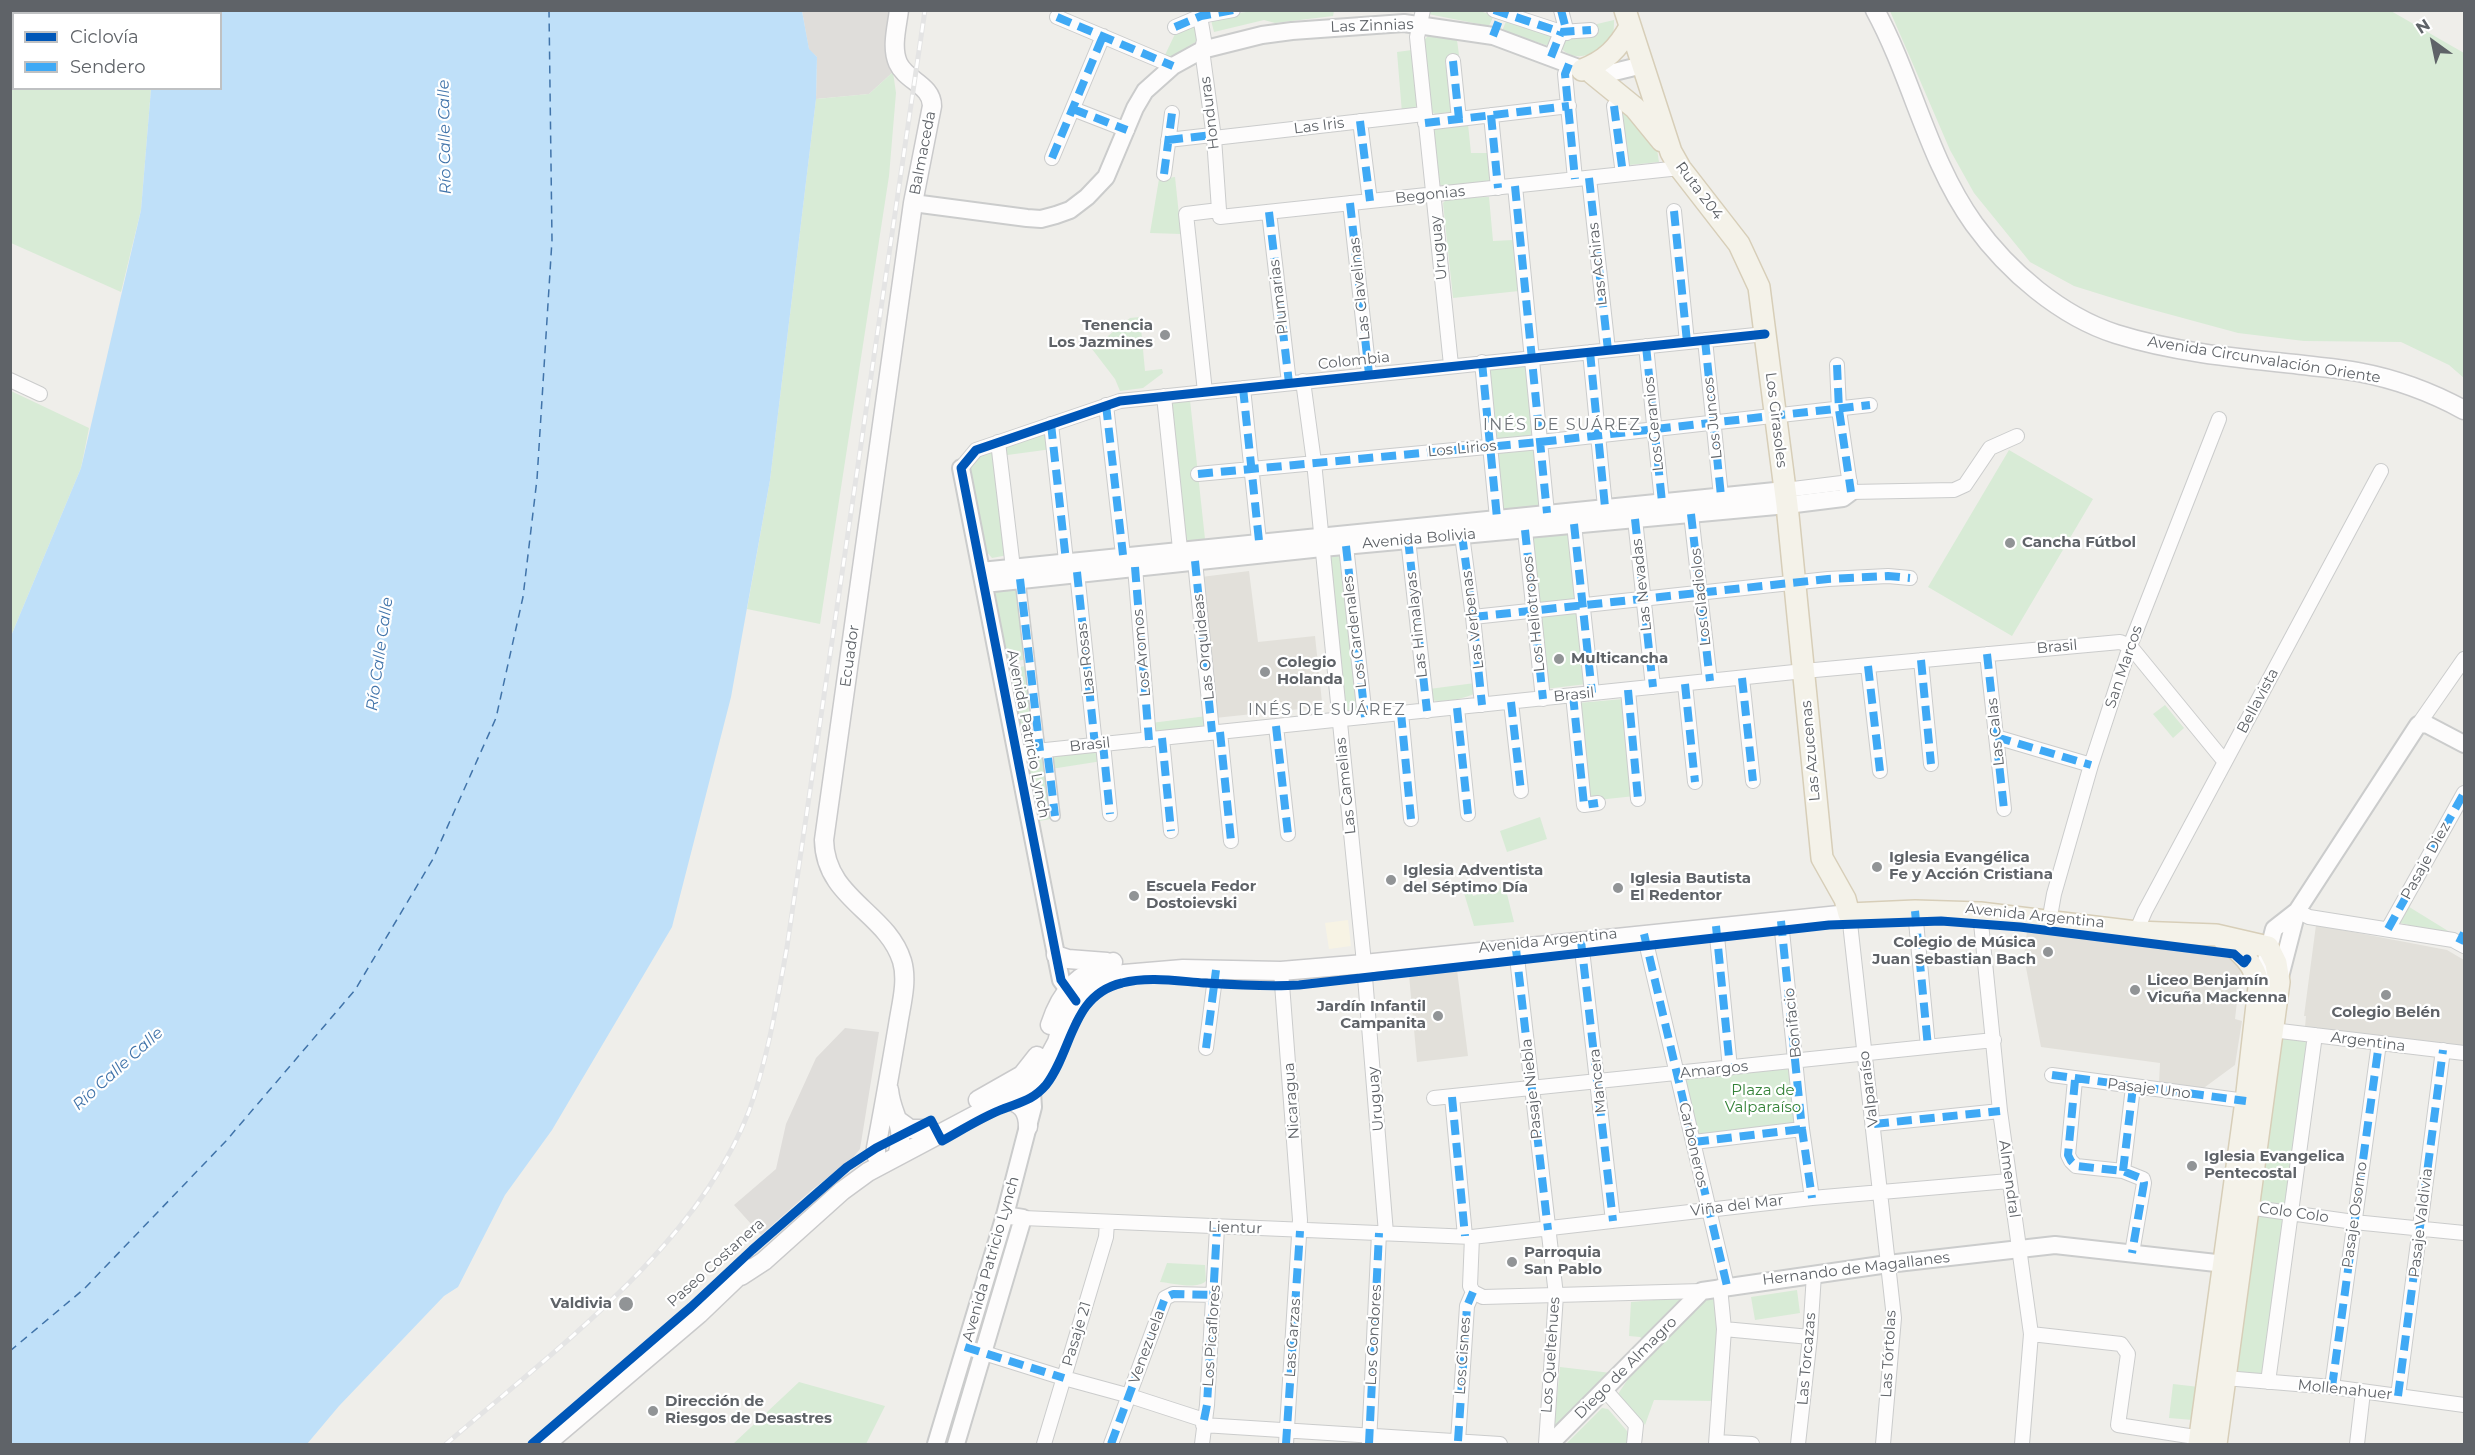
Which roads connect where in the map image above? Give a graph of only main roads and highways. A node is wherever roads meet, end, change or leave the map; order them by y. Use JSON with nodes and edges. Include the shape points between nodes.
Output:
{"nodes":[{"id":1,"x":899,"y":10,"type":"edge"},
{"id":2,"x":1875,"y":10,"type":"edge"},
{"id":3,"x":1627,"y":19,"type":"edge"},
{"id":4,"x":1676,"y":160,"type":"junction"},
{"id":5,"x":913,"y":203,"type":"joint"},
{"id":6,"x":1766,"y":334,"type":"joint"},
{"id":7,"x":2464,"y":411,"type":"edge"},
{"id":8,"x":1786,"y":497,"type":"joint"},
{"id":9,"x":1849,"y":914,"type":"junction"},
{"id":10,"x":2216,"y":934,"type":"junction"},
{"id":11,"x":1056,"y":955,"type":"road end"},
{"id":12,"x":1113,"y":962,"type":"junction"},
{"id":13,"x":1183,"y":969,"type":"junction"},
{"id":14,"x":2269,"y":985,"type":"junction"},
{"id":15,"x":1072,"y":995,"type":"junction"},
{"id":16,"x":1026,"y":1081,"type":"junction"},
{"id":17,"x":889,"y":1082,"type":"junction"},
{"id":18,"x":1005,"y":1099,"type":"junction"},
{"id":19,"x":2254,"y":1102,"type":"junction"},
{"id":20,"x":899,"y":1122,"type":"junction"},
{"id":21,"x":1028,"y":1127,"type":"road end"},
{"id":22,"x":926,"y":1129,"type":"junction"},
{"id":23,"x":889,"y":1154,"type":"junction"},
{"id":24,"x":2232,"y":1264,"type":"junction"},
{"id":25,"x":741,"y":1276,"type":"junction"},
{"id":26,"x":2208,"y":1442,"type":"edge"},
{"id":27,"x":546,"y":1444,"type":"edge"}],
"edges":[{"from":1,"to":5,"type":"main road","name":"Balmaceda","via":[[895,50],[898,62],[932,101]]},
{"from":2,"to":7,"type":"main road","name":"Avenida Circunvalación Oriente","via":[[1963,208],[2004,260],[2055,302],[2114,333],[2147,342],[2357,371],[2434,394]]},
{"from":3,"to":4,"type":"main road","name":"Ruta 204"},
{"from":3,"to":4,"type":"main road","via":[[1618,47],[1605,59],[1581,69],[1635,108]]},
{"from":4,"to":6,"type":"main road","name":"Ruta 204","via":[[1746,255],[1759,287]]},
{"from":5,"to":17,"type":"main road","name":"Ecuador","via":[[824,840],[825,857],[835,879],[888,935],[902,962],[903,991]]},
{"from":6,"to":8,"type":"main road","name":"Los Girasoles"},
{"from":8,"to":9,"type":"main road","name":"Las Azucenas","via":[[1822,858]]},
{"from":9,"to":10,"type":"main road","name":"Avenida Argentina","via":[[1915,910],[1980,913],[2136,932]]},
{"from":9,"to":13,"type":"main road","name":"Avenida Argentina","via":[[1281,971]]},
{"from":10,"to":14,"type":"main road","via":[[2247,959],[2257,977]]},
{"from":10,"to":14,"type":"main road","name":"Avenida Argentina","via":[[2268,947],[2276,963]]},
{"from":11,"to":12,"type":"main road"},
{"from":12,"to":13,"type":"main road","name":"Avenida Argentina"},
{"from":12,"to":15,"type":"main road","name":"Avenida Argentina","via":[[1092,971]]},
{"from":13,"to":15,"type":"main road","name":"Avenida Argentina","via":[[1114,977]]},
{"from":14,"to":19,"type":"main road"},
{"from":14,"to":19,"type":"main road","via":[[2272,1030]]},
{"from":15,"to":16,"type":"main road","name":"Avenida Argentina","via":[[1057,1042],[1044,1066]]},
{"from":16,"to":18,"type":"main road","name":"Avenida Argentina"},
{"from":16,"to":22,"type":"main road","name":"Avenida Argentina"},
{"from":17,"to":20,"type":"main road","name":"Ecuador","via":[[889,1097]]},
{"from":17,"to":23,"type":"main road","name":"Ecuador","via":[[876,1148]]},
{"from":18,"to":21,"type":"main road","via":[[1024,1109]]},
{"from":18,"to":23,"type":"main road","name":"Avenida Argentina"},
{"from":19,"to":24,"type":"main road"},
{"from":20,"to":22,"type":"main road","via":[[910,1129]]},
{"from":20,"to":23,"type":"main road","name":"Ecuador"},
{"from":22,"to":23,"type":"main road","name":"Avenida Argentina"},
{"from":23,"to":25,"type":"main road","via":[[764,1261]]},
{"from":23,"to":25,"type":"main road","via":[[815,1202],[758,1253]]},
{"from":24,"to":26,"type":"main road"},
{"from":24,"to":26,"type":"main road","via":[[2225,1378]]},
{"from":25,"to":27,"type":"main road"}]}
